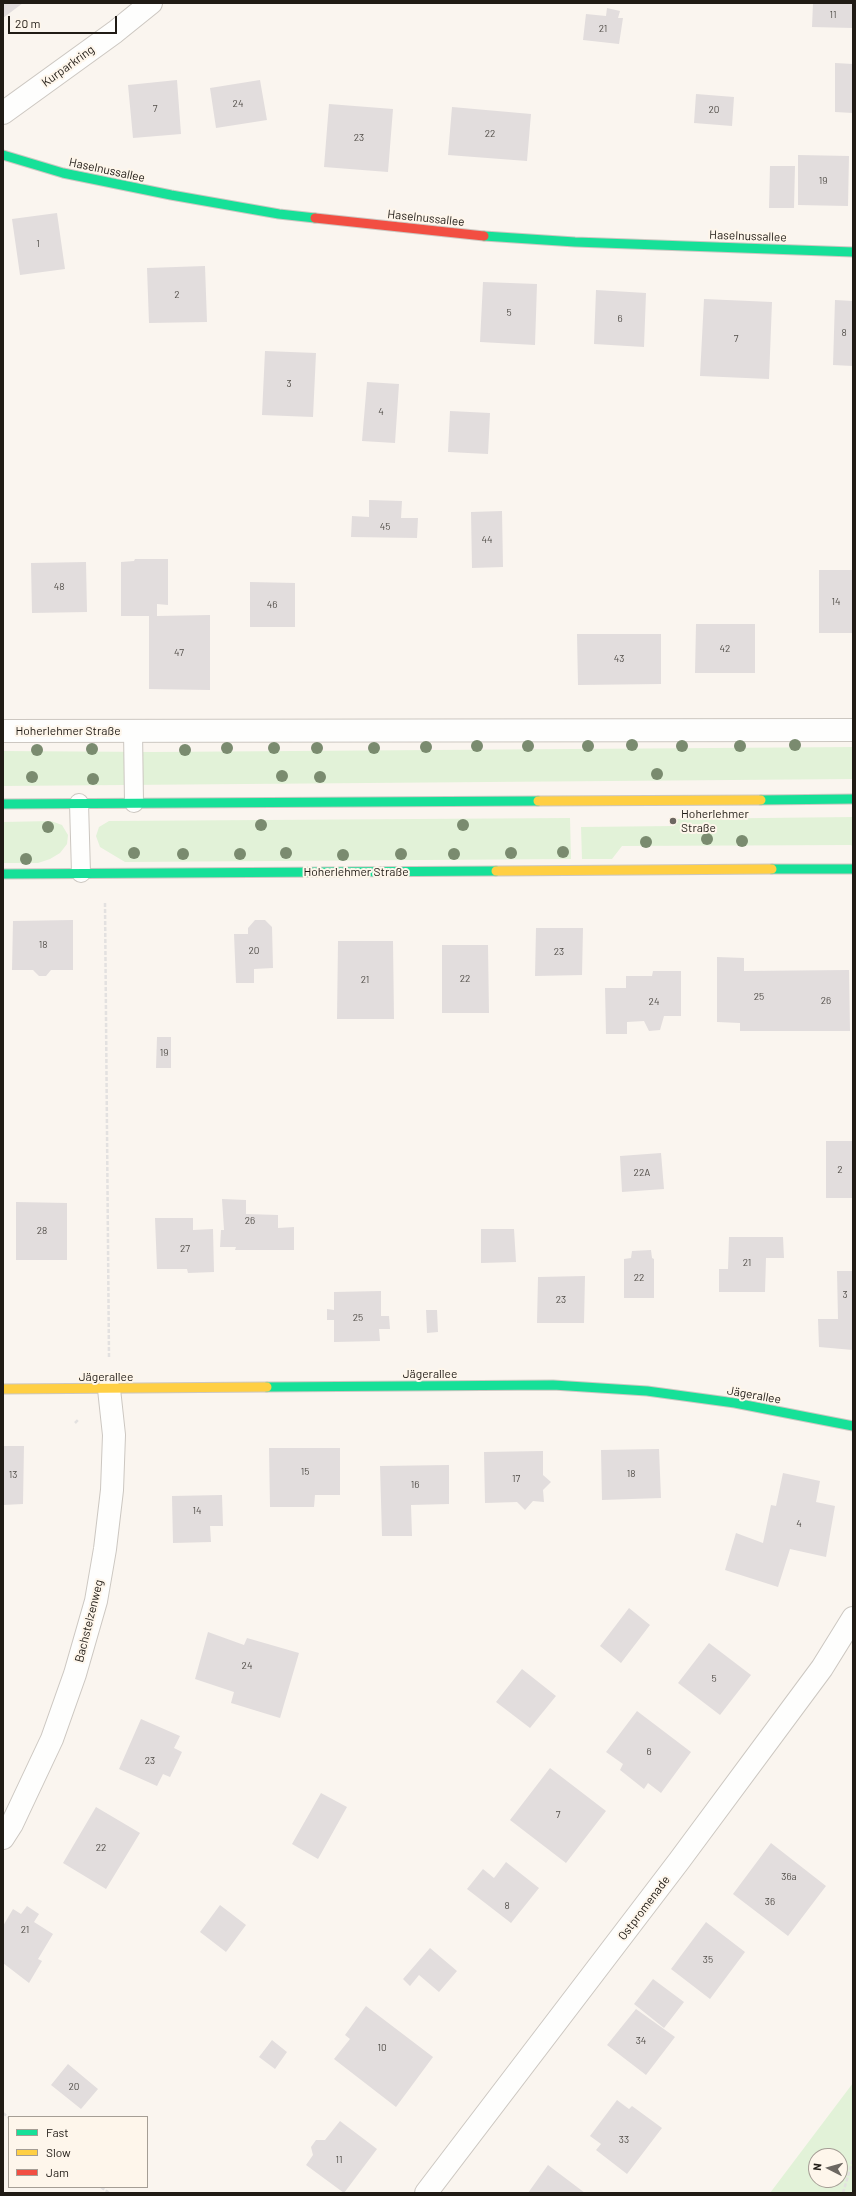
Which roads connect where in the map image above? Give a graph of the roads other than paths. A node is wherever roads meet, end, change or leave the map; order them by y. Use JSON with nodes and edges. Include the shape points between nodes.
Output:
{"nodes":[{"id":1,"x":151,"y":3,"type":"edge"},
{"id":2,"x":3,"y":113,"type":"edge"},
{"id":3,"x":3,"y":155,"type":"edge"},
{"id":4,"x":853,"y":252,"type":"edge"},
{"id":5,"x":133,"y":730,"type":"junction"},
{"id":6,"x":853,"y":730,"type":"edge"},
{"id":7,"x":3,"y":732,"type":"edge"},
{"id":8,"x":853,"y":799,"type":"edge"},
{"id":9,"x":79,"y":803,"type":"junction"},
{"id":10,"x":134,"y":803,"type":"junction"},
{"id":11,"x":3,"y":804,"type":"edge"},
{"id":12,"x":853,"y":869,"type":"edge"},
{"id":13,"x":80,"y":873,"type":"junction"},
{"id":14,"x":3,"y":874,"type":"edge"},
{"id":15,"x":109,"y":1388,"type":"junction"},
{"id":16,"x":3,"y":1389,"type":"edge"},
{"id":17,"x":853,"y":1426,"type":"edge"},
{"id":18,"x":853,"y":1618,"type":"edge"},
{"id":19,"x":3,"y":1838,"type":"edge"},
{"id":20,"x":426,"y":2193,"type":"edge"}],
"edges":[{"from":1,"to":2,"type":"street","name":"Kurparkring"},
{"from":3,"to":4,"type":"street","name":"Haselnussallee","via":[[63,173],[279,214],[468,235],[575,242]]},
{"from":5,"to":6,"type":"street","name":"Hoherlehmer Straße"},
{"from":5,"to":7,"type":"street","name":"Hoherlehmer Straße"},
{"from":5,"to":10,"type":"lane"},
{"from":8,"to":10,"type":"street"},
{"from":9,"to":10,"type":"street"},
{"from":9,"to":11,"type":"street"},
{"from":9,"to":13,"type":"lane"},
{"from":12,"to":13,"type":"street","name":"Hoherlehmer Straße"},
{"from":13,"to":14,"type":"street","name":"Hoherlehmer Straße"},
{"from":15,"to":16,"type":"street","name":"Jägerallee"},
{"from":15,"to":17,"type":"street","name":"Jägerallee","via":[[553,1386],[647,1391],[735,1403]]},
{"from":15,"to":19,"type":"street","name":"Bachstelzenweg","via":[[114,1435],[112,1490],[96,1601],[75,1674],[52,1739]]},
{"from":18,"to":20,"type":"street","name":"Ostpromenade","via":[[822,1668],[679,1861]]}]}
